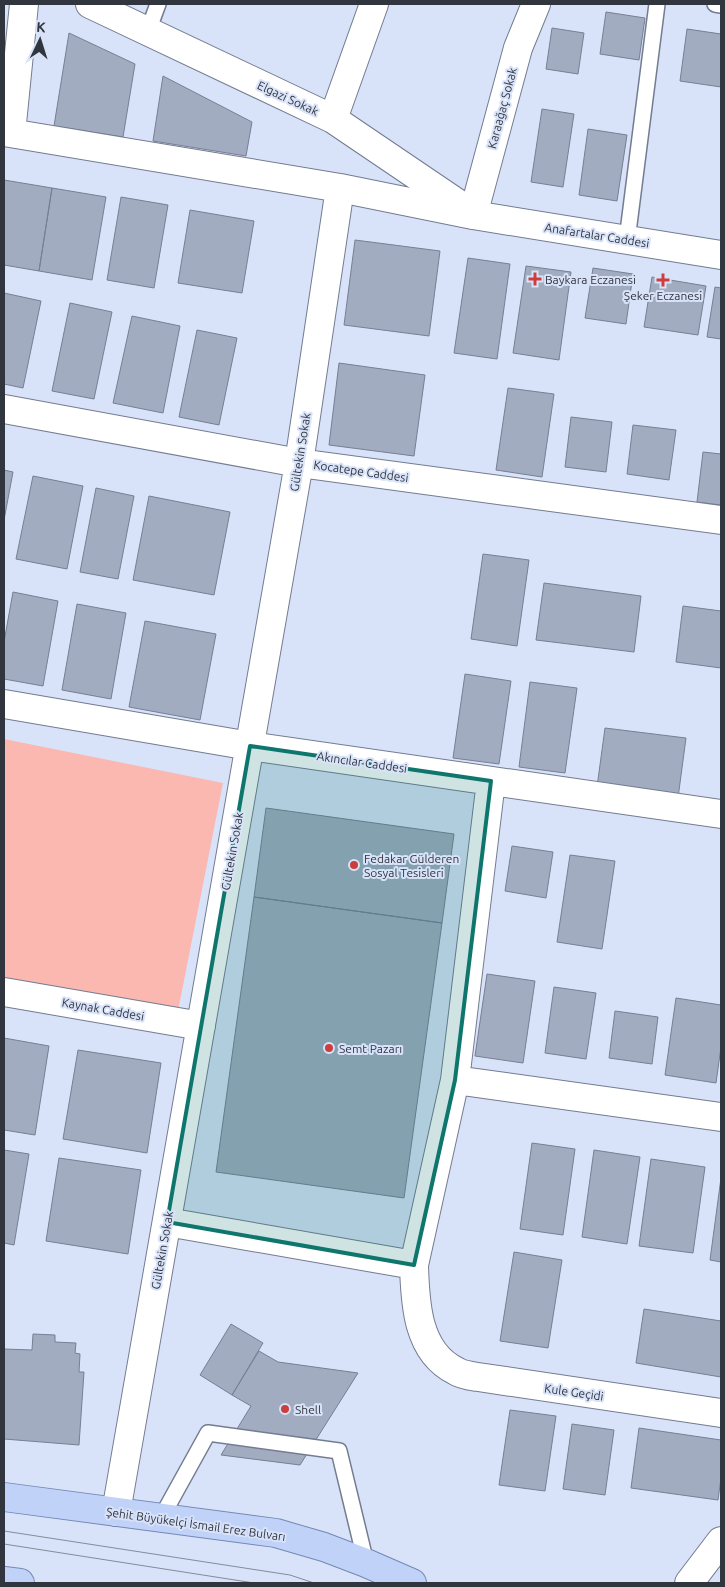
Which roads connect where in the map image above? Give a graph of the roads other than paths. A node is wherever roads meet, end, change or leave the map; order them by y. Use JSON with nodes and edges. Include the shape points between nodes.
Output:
{"nodes":[{"id":1,"x":24,"y":4,"type":"edge"},
{"id":2,"x":90,"y":4,"type":"edge"},
{"id":3,"x":158,"y":4,"type":"edge"},
{"id":4,"x":374,"y":4,"type":"edge"},
{"id":5,"x":536,"y":4,"type":"edge"},
{"id":6,"x":657,"y":4,"type":"edge"},
{"id":7,"x":715,"y":4,"type":"edge"},
{"id":8,"x":721,"y":5,"type":"edge"},
{"id":9,"x":148,"y":32,"type":"junction"},
{"id":10,"x":333,"y":119,"type":"junction"},
{"id":11,"x":7,"y":133,"type":"edge"},
{"id":12,"x":340,"y":188,"type":"junction"},
{"id":13,"x":473,"y":214,"type":"junction"},
{"id":14,"x":627,"y":240,"type":"junction"},
{"id":15,"x":721,"y":255,"type":"edge"},
{"id":16,"x":4,"y":409,"type":"edge"},
{"id":17,"x":299,"y":463,"type":"junction"},
{"id":18,"x":721,"y":520,"type":"edge"},
{"id":19,"x":4,"y":704,"type":"edge"},
{"id":20,"x":250,"y":746,"type":"junction"},
{"id":21,"x":491,"y":781,"type":"junction"},
{"id":22,"x":721,"y":814,"type":"edge"},
{"id":23,"x":4,"y":992,"type":"edge"},
{"id":24,"x":201,"y":1026,"type":"junction"},
{"id":25,"x":456,"y":1080,"type":"junction"},
{"id":26,"x":721,"y":1117,"type":"edge"},
{"id":27,"x":167,"y":1222,"type":"junction"},
{"id":28,"x":414,"y":1265,"type":"junction"},
{"id":29,"x":721,"y":1413,"type":"edge"},
{"id":30,"x":4,"y":1497,"type":"edge"},
{"id":31,"x":116,"y":1512,"type":"junction"},
{"id":32,"x":161,"y":1518,"type":"junction"},
{"id":33,"x":721,"y":1541,"type":"edge"},
{"id":34,"x":366,"y":1563,"type":"junction"},
{"id":35,"x":4,"y":1581,"type":"edge"},
{"id":36,"x":20,"y":1583,"type":"edge"},
{"id":37,"x":412,"y":1583,"type":"edge"},
{"id":38,"x":689,"y":1583,"type":"edge"}],
"edges":[{"from":1,"to":11,"type":"street"},
{"from":2,"to":9,"type":"street","name":"Elgazi Sokak"},
{"from":3,"to":9,"type":"lane"},
{"from":4,"to":10,"type":"street"},
{"from":5,"to":13,"type":"street","name":"Karaağaç Sokak","via":[[518,48]]},
{"from":6,"to":14,"type":"lane"},
{"from":7,"to":8,"type":"lane"},
{"from":9,"to":10,"type":"street","name":"Elgazi Sokak"},
{"from":10,"to":13,"type":"street","name":"Elgazi Sokak"},
{"from":11,"to":12,"type":"street","name":"Anafartalar Caddesi"},
{"from":12,"to":13,"type":"street","name":"Anafartalar Caddesi"},
{"from":12,"to":17,"type":"street","name":"Gültekin Sokak"},
{"from":13,"to":14,"type":"street","name":"Anafartalar Caddesi"},
{"from":14,"to":15,"type":"street","name":"Anafartalar Caddesi"},
{"from":16,"to":17,"type":"street","name":"Kocatepe Caddesi"},
{"from":17,"to":18,"type":"street","name":"Kocatepe Caddesi"},
{"from":17,"to":20,"type":"street","name":"Gültekin Sokak"},
{"from":19,"to":20,"type":"street","name":"Akıncılar Caddesi"},
{"from":20,"to":21,"type":"street","name":"Akıncılar Caddesi"},
{"from":20,"to":24,"type":"street","name":"Gültekin Sokak"},
{"from":21,"to":22,"type":"street","name":"Akıncılar Caddesi"},
{"from":21,"to":25,"type":"street"},
{"from":23,"to":24,"type":"street","name":"Kaynak Caddesi"},
{"from":24,"to":27,"type":"street","name":"Gültekin Sokak"},
{"from":25,"to":26,"type":"street"},
{"from":25,"to":28,"type":"street"},
{"from":27,"to":28,"type":"street"},
{"from":27,"to":31,"type":"street","name":"Gültekin Sokak"},
{"from":28,"to":29,"type":"street","name":"Kule Geçidi","via":[[415,1293],[425,1339],[433,1353],[457,1372],[478,1378]]},
{"from":30,"to":31,"type":"main road","name":"Şehit Büyükelçi İsmail Erez Bulvarı"},
{"from":31,"to":32,"type":"main road","name":"Şehit Büyükelçi İsmail Erez Bulvarı"},
{"from":32,"to":34,"type":"main road","name":"Şehit Büyükelçi İsmail Erez Bulvarı","via":[[276,1533]]},
{"from":32,"to":34,"type":"lane","via":[[208,1433],[339,1451]]},
{"from":33,"to":38,"type":"street"},
{"from":34,"to":37,"type":"main road","name":"Şehit Büyükelçi İsmail Erez Bulvarı"},
{"from":35,"to":36,"type":"main road"}]}
